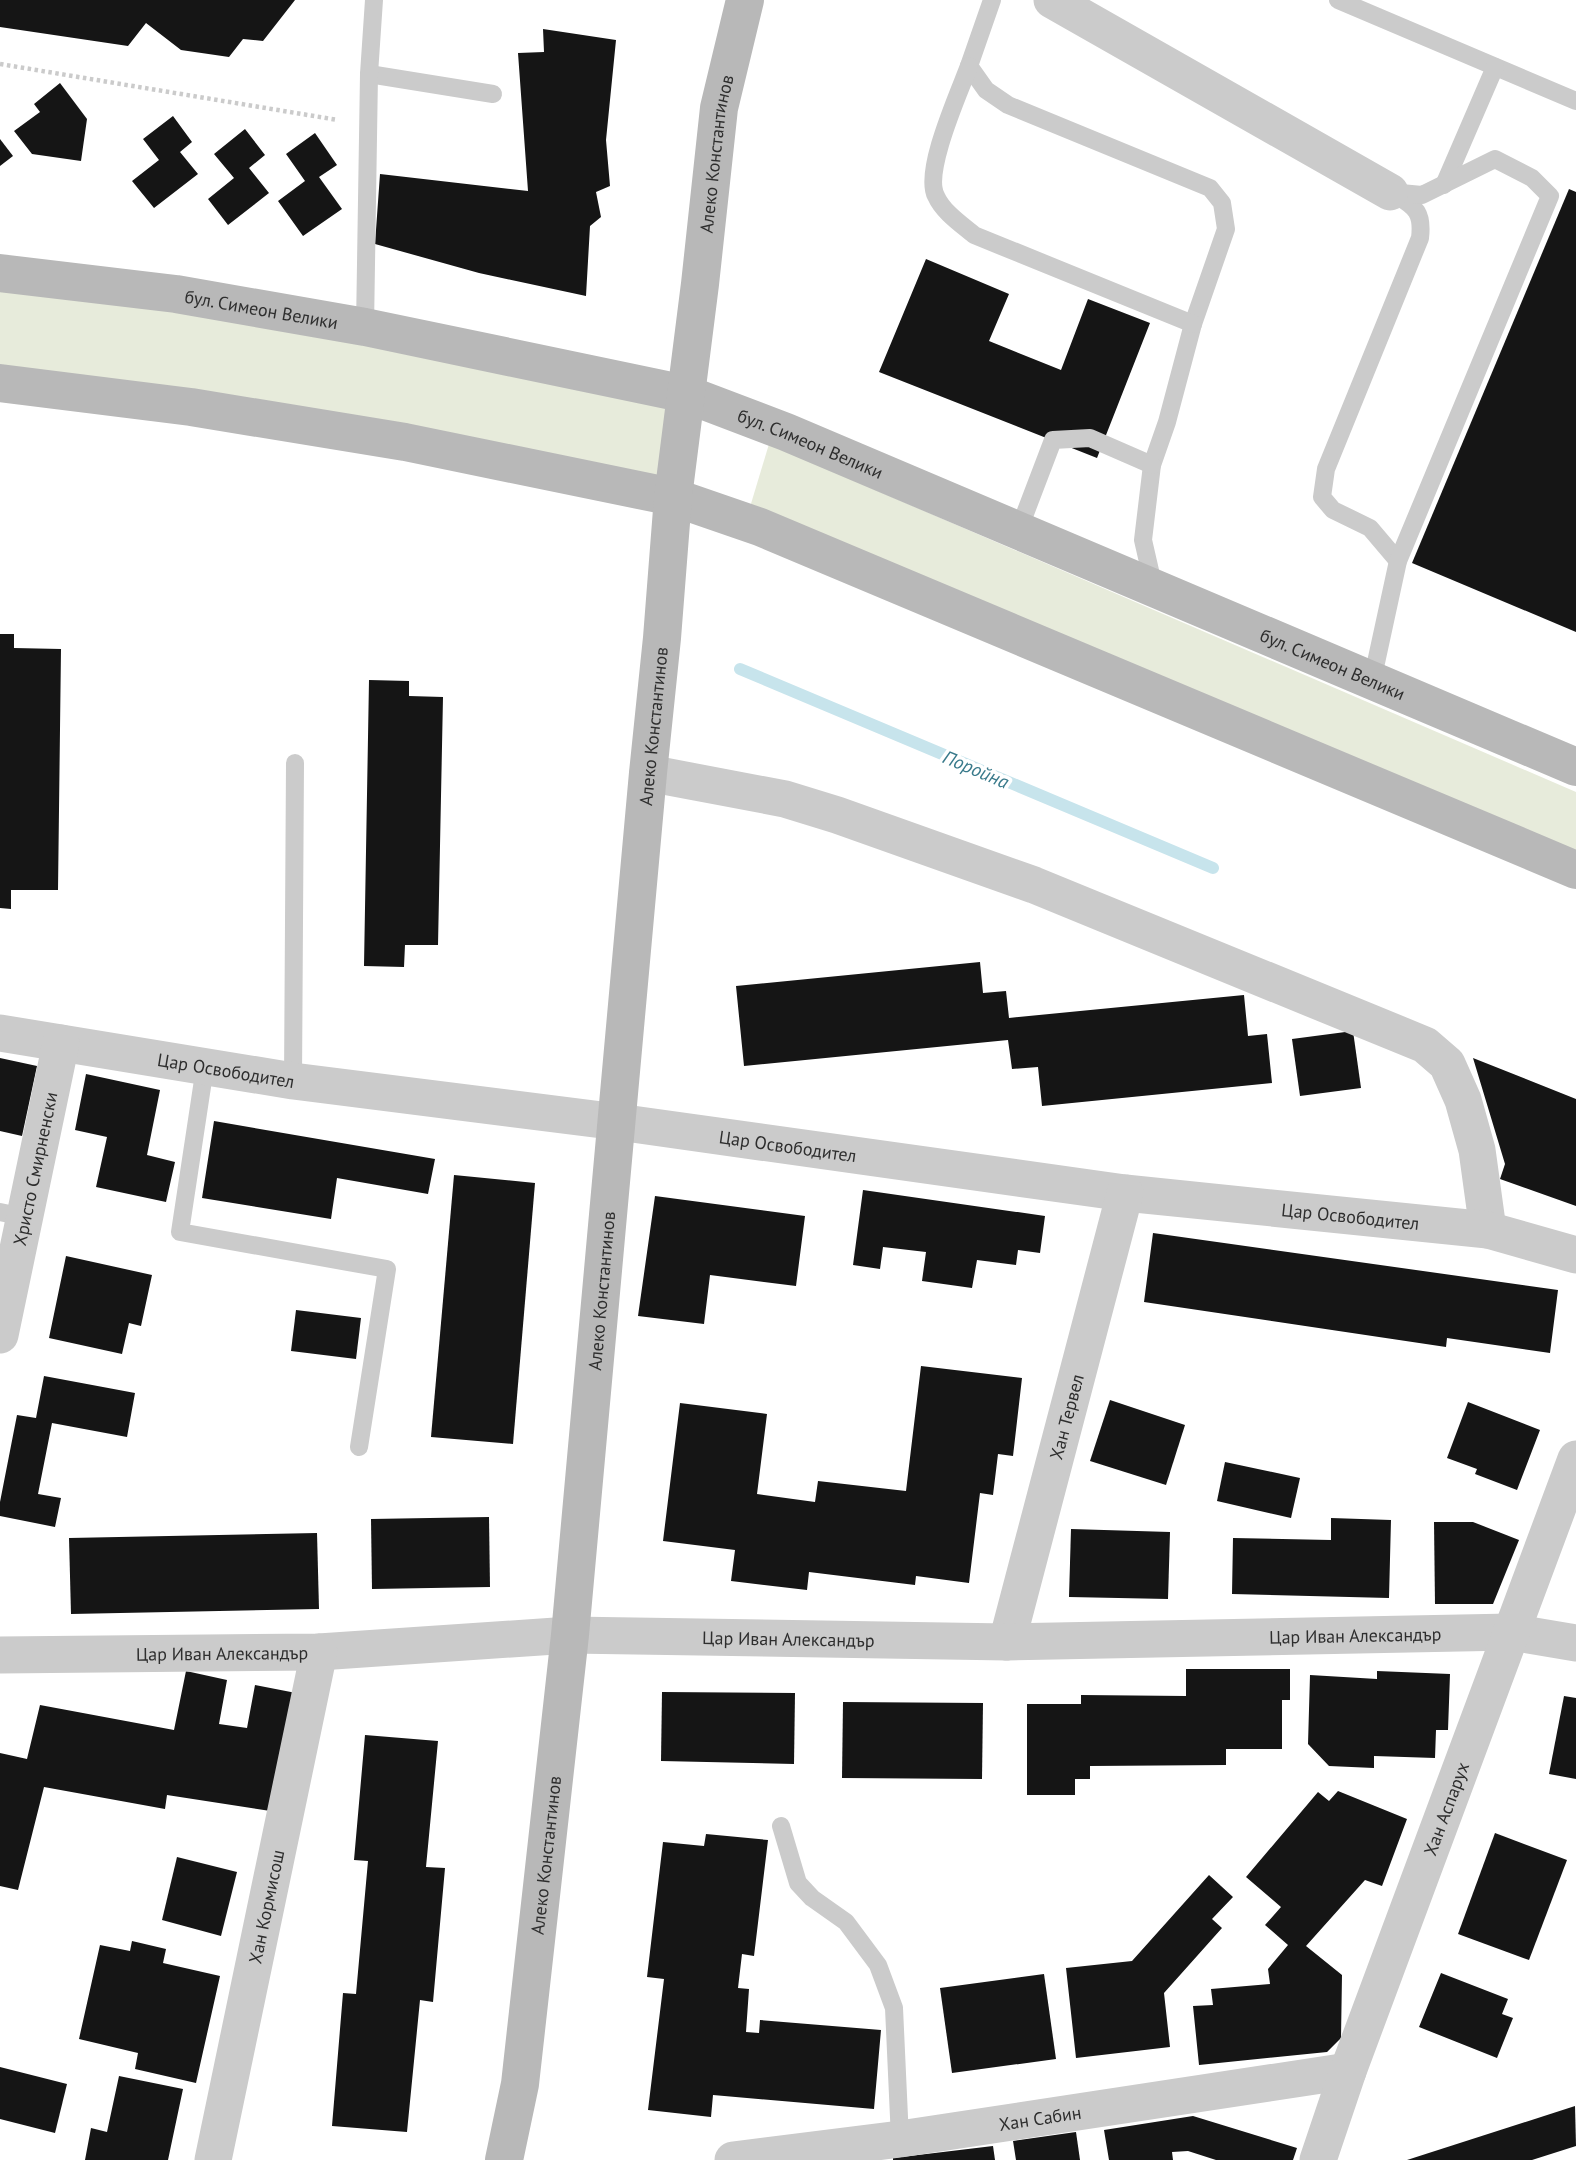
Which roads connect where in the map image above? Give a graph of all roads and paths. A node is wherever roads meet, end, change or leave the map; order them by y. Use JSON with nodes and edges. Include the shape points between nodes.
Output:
{"nodes":[{"id":1,"x":374,"y":0,"type":"edge"},
{"id":2,"x":745,"y":0,"type":"edge"},
{"id":3,"x":992,"y":0,"type":"edge"},
{"id":4,"x":1052,"y":0,"type":"edge"},
{"id":5,"x":1338,"y":0,"type":"edge"},
{"id":6,"x":0,"y":64,"type":"edge"},
{"id":7,"x":969,"y":66,"type":"junction"},
{"id":8,"x":1495,"y":67,"type":"junction"},
{"id":9,"x":369,"y":74,"type":"junction"},
{"id":10,"x":493,"y":94,"type":"dead end"},
{"id":11,"x":1576,"y":101,"type":"edge"},
{"id":12,"x":369,"y":125,"type":"junction"},
{"id":13,"x":1444,"y":185,"type":"junction"},
{"id":14,"x":1390,"y":192,"type":"junction"},
{"id":15,"x":0,"y":273,"type":"edge"},
{"id":16,"x":1193,"y":324,"type":"junction"},
{"id":17,"x":365,"y":327,"type":"junction"},
{"id":18,"x":0,"y":383,"type":"edge"},
{"id":19,"x":686,"y":394,"type":"junction"},
{"id":20,"x":1152,"y":465,"type":"junction"},
{"id":21,"x":673,"y":497,"type":"junction"},
{"id":22,"x":1018,"y":532,"type":"junction"},
{"id":23,"x":1398,"y":561,"type":"junction"},
{"id":24,"x":1155,"y":590,"type":"junction"},
{"id":25,"x":1372,"y":681,"type":"junction"},
{"id":26,"x":295,"y":763,"type":"dead end"},
{"id":27,"x":1576,"y":767,"type":"edge"},
{"id":28,"x":648,"y":773,"type":"junction"},
{"id":29,"x":1576,"y":870,"type":"edge"},
{"id":30,"x":0,"y":1033,"type":"edge"},
{"id":31,"x":61,"y":1043,"type":"junction"},
{"id":32,"x":205,"y":1067,"type":"junction"},
{"id":33,"x":293,"y":1081,"type":"junction"},
{"id":34,"x":618,"y":1122,"type":"junction"},
{"id":35,"x":1125,"y":1193,"type":"junction"},
{"id":36,"x":12,"y":1214,"type":"edge"},
{"id":37,"x":1489,"y":1230,"type":"junction"},
{"id":38,"x":1576,"y":1255,"type":"edge"},
{"id":39,"x":0,"y":1335,"type":"edge"},
{"id":40,"x":359,"y":1447,"type":"dead end"},
{"id":41,"x":1576,"y":1459,"type":"edge"},
{"id":42,"x":1511,"y":1632,"type":"junction"},
{"id":43,"x":570,"y":1635,"type":"junction"},
{"id":44,"x":1007,"y":1642,"type":"junction"},
{"id":45,"x":1576,"y":1643,"type":"edge"},
{"id":46,"x":319,"y":1651,"type":"junction"},
{"id":47,"x":0,"y":1655,"type":"edge"},
{"id":48,"x":781,"y":1826,"type":"dead end"},
{"id":49,"x":1348,"y":2071,"type":"junction"},
{"id":50,"x":520,"y":2084,"type":"junction"},
{"id":51,"x":900,"y":2139,"type":"junction"},
{"id":52,"x":212,"y":2160,"type":"edge"},
{"id":53,"x":504,"y":2160,"type":"edge"},
{"id":54,"x":525,"y":2160,"type":"edge"},
{"id":55,"x":733,"y":2160,"type":"edge"},
{"id":56,"x":1318,"y":2160,"type":"edge"}],
"edges":[{"from":1,"to":9,"type":"lane"},
{"from":2,"to":19,"type":"main road","name":"Алеко Константинов","via":[[719,108]]},
{"from":3,"to":7,"type":"lane"},
{"from":4,"to":14,"type":"street"},
{"from":5,"to":8,"type":"lane"},
{"from":6,"to":12,"type":"path"},
{"from":7,"to":16,"type":"lane","via":[[986,90],[1008,105],[1210,188],[1222,203],[1227,229]]},
{"from":7,"to":16,"type":"lane","via":[[934,163],[934,195],[949,214],[974,235]]},
{"from":8,"to":11,"type":"lane"},
{"from":8,"to":13,"type":"lane"},
{"from":9,"to":10,"type":"lane"},
{"from":9,"to":12,"type":"lane"},
{"from":12,"to":17,"type":"lane"},
{"from":13,"to":14,"type":"lane","via":[[1422,195]]},
{"from":13,"to":23,"type":"lane","via":[[1495,159],[1532,178],[1550,196]]},
{"from":14,"to":23,"type":"lane","via":[[1413,206],[1422,222],[1420,238],[1326,468],[1322,497],[1333,510],[1370,528]]},
{"from":15,"to":17,"type":"main road","name":"бул. Симеон Велики","via":[[176,294]]},
{"from":16,"to":20,"type":"lane"},
{"from":17,"to":19,"type":"main road","name":"бул. Симеон Велики"},
{"from":18,"to":21,"type":"main road","via":[[191,407],[392,440]]},
{"from":19,"to":21,"type":"main road","name":"Алеко Константинов"},
{"from":19,"to":22,"type":"main road","name":"бул. Симеон Велики"},
{"from":20,"to":22,"type":"lane","via":[[1090,438],[1053,440]]},
{"from":20,"to":24,"type":"lane","via":[[1143,540]]},
{"from":21,"to":28,"type":"main road","name":"Алеко Константинов"},
{"from":21,"to":29,"type":"main road","via":[[760,527]]},
{"from":22,"to":24,"type":"main road","name":"бул. Симеон Велики"},
{"from":23,"to":25,"type":"lane"},
{"from":24,"to":25,"type":"main road","name":"бул. Симеон Велики"},
{"from":25,"to":27,"type":"main road","name":"бул. Симеон Велики"},
{"from":26,"to":33,"type":"lane"},
{"from":28,"to":34,"type":"main road","name":"Алеко Константинов"},
{"from":28,"to":37,"type":"street","via":[[785,799],[837,814],[1034,886],[1425,1045],[1447,1064],[1463,1100],[1478,1150]]},
{"from":30,"to":31,"type":"street","name":"Цар Освободител"},
{"from":31,"to":32,"type":"street","name":"Цар Освободител"},
{"from":31,"to":36,"type":"street","name":"Христо Смирненски"},
{"from":32,"to":33,"type":"street","name":"Цар Освободител"},
{"from":32,"to":40,"type":"lane","via":[[180,1232],[387,1269]]},
{"from":33,"to":34,"type":"street","name":"Цар Освободител"},
{"from":34,"to":35,"type":"street","name":"Цар Освободител"},
{"from":34,"to":43,"type":"main road","name":"Алеко Константинов"},
{"from":35,"to":37,"type":"street","name":"Цар Освободител"},
{"from":35,"to":44,"type":"street","name":"Хан Тервел"},
{"from":36,"to":39,"type":"street","name":"Христо Смирненски"},
{"from":37,"to":38,"type":"street","name":"Цар Освободител"},
{"from":41,"to":42,"type":"street","name":"Хан Аспарух"},
{"from":42,"to":44,"type":"street","name":"Цар Иван Александър"},
{"from":42,"to":45,"type":"street","name":"Цар Иван Александър"},
{"from":42,"to":49,"type":"street","name":"Хан Аспарух"},
{"from":43,"to":44,"type":"street","name":"Цар Иван Александър"},
{"from":43,"to":46,"type":"street","name":"Цар Иван Александър"},
{"from":43,"to":50,"type":"main road","name":"Алеко Константинов"},
{"from":46,"to":47,"type":"street","name":"Цар Иван Александър"},
{"from":46,"to":52,"type":"street","name":"Хан Кормисош"},
{"from":48,"to":51,"type":"lane","via":[[797,1883],[846,1922],[878,1965],[886,1986],[894,2008]]},
{"from":49,"to":51,"type":"street","name":"Хан Сабин"},
{"from":49,"to":56,"type":"street","name":"Хан Аспарух"},
{"from":50,"to":53,"type":"main road","name":"Алеко Константинов"},
{"from":50,"to":54,"type":"main road","name":"Алеко Константинов"},
{"from":51,"to":55,"type":"street","name":"Хан Сабин"}]}
